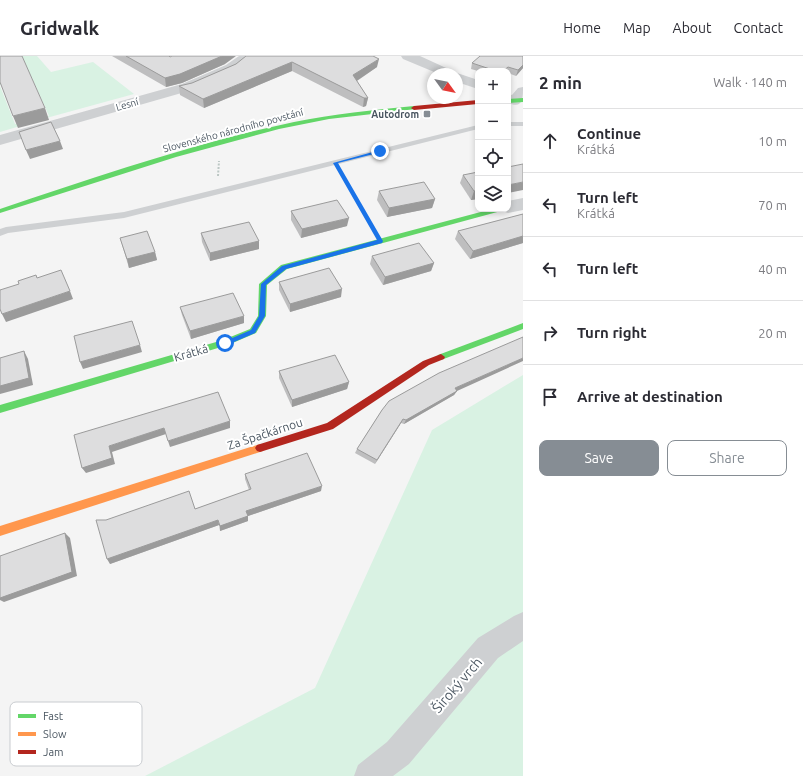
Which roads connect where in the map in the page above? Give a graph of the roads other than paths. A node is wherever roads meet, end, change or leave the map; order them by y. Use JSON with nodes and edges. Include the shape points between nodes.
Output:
{"nodes":[{"id":1,"x":248,"y":56,"type":"edge"},
{"id":2,"x":408,"y":56,"type":"edge"},
{"id":3,"x":437,"y":68,"type":"edge"},
{"id":4,"x":463,"y":79,"type":"edge"},
{"id":5,"x":475,"y":84,"type":"edge"},
{"id":6,"x":475,"y":102,"type":"edge"},
{"id":7,"x":511,"y":124,"type":"edge"},
{"id":8,"x":523,"y":124,"type":"edge"},
{"id":9,"x":475,"y":128,"type":"edge"},
{"id":10,"x":0,"y":140,"type":"edge"},
{"id":11,"x":523,"y":204,"type":"edge"},
{"id":12,"x":511,"y":206,"type":"edge"},
{"id":13,"x":0,"y":211,"type":"edge"},
{"id":14,"x":490,"y":212,"type":"edge"},
{"id":15,"x":0,"y":233,"type":"edge"},
{"id":16,"x":523,"y":326,"type":"edge"},
{"id":17,"x":0,"y":409,"type":"edge"},
{"id":18,"x":0,"y":531,"type":"edge"},
{"id":19,"x":523,"y":625,"type":"edge"},
{"id":20,"x":369,"y":776,"type":"edge"}],
"edges":[{"from":1,"to":10,"type":"street","name":"Lesní","via":[[231,68],[187,87]]},
{"from":2,"to":3,"type":"street"},
{"from":4,"to":5,"type":"street"},
{"from":6,"to":13,"type":"street","name":"Slovenského národního povstání","via":[[366,112],[280,127],[148,163]]},
{"from":7,"to":8,"type":"lane"},
{"from":9,"to":15,"type":"lane","via":[[124,215],[6,230]]},
{"from":11,"to":12,"type":"street"},
{"from":14,"to":17,"type":"street","name":"Krátká","via":[[284,267],[263,284],[262,316],[253,331],[225,343]]},
{"from":16,"to":18,"type":"street","name":"Za Špačkárnou","via":[[426,363],[330,426]]},
{"from":19,"to":20,"type":"street","name":"Široký vrch","via":[[488,648],[398,753]]}]}
